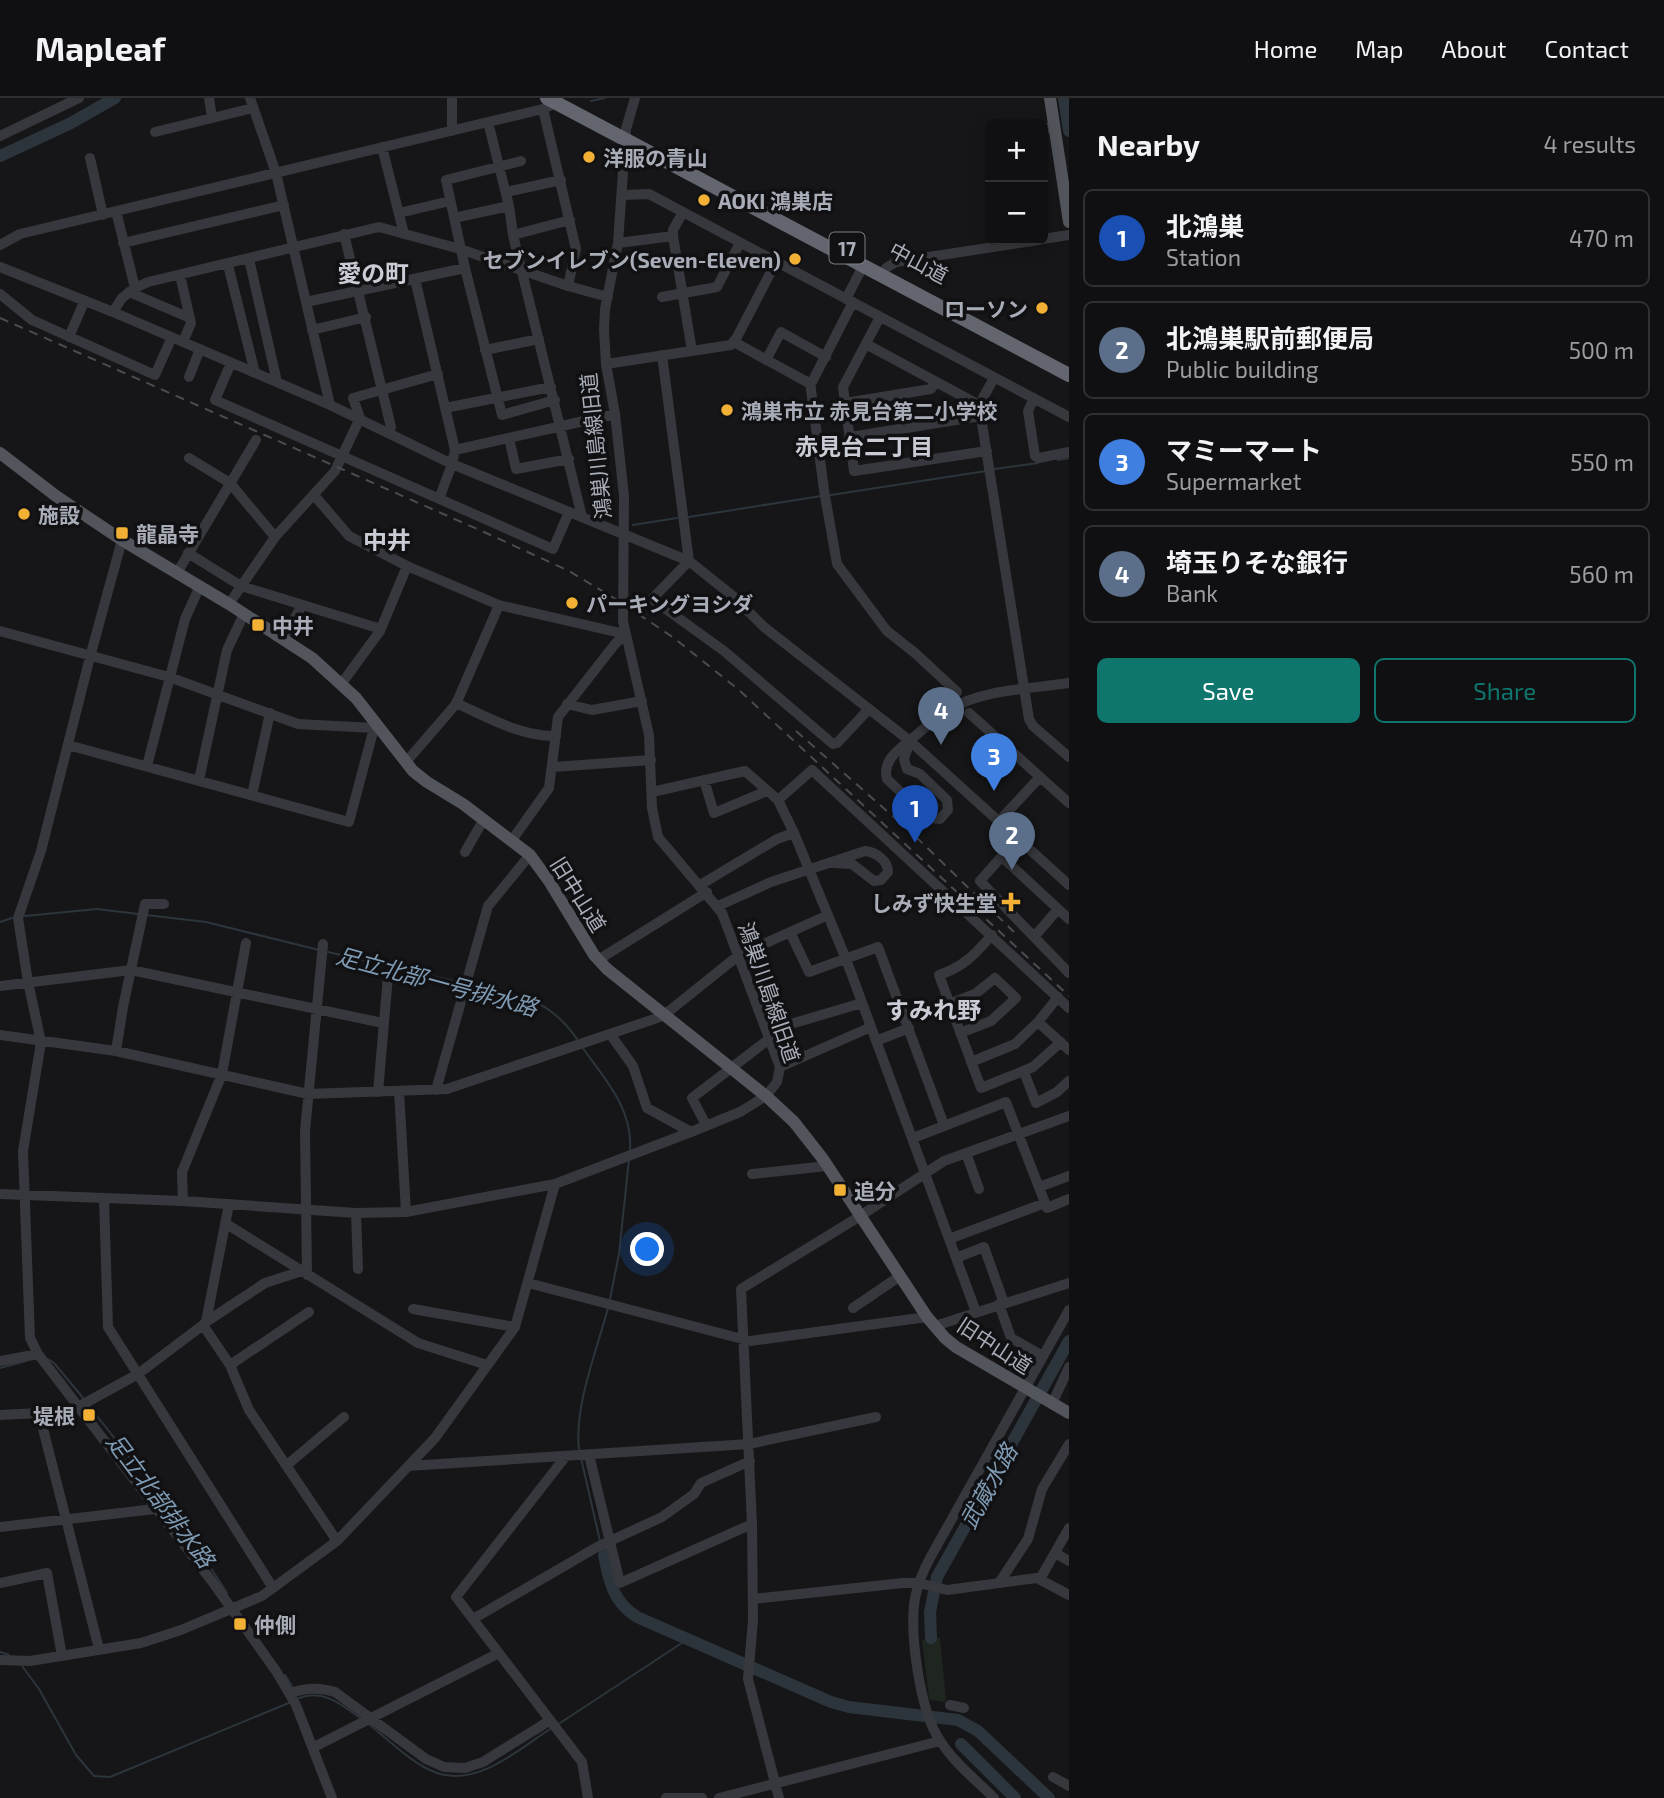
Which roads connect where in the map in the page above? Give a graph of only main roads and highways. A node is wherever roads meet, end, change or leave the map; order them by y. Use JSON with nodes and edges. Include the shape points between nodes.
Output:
{"nodes":[{"id":1,"x":1050,"y":98,"type":"edge"},
{"id":2,"x":552,"y":102,"type":"edge"},
{"id":3,"x":1049,"y":128,"type":"edge"},
{"id":4,"x":626,"y":134,"type":"junction"},
{"id":5,"x":1069,"y":222,"type":"edge"},
{"id":6,"x":1069,"y":366,"type":"edge"},
{"id":7,"x":1069,"y":375,"type":"edge"},
{"id":8,"x":0,"y":453,"type":"edge"},
{"id":9,"x":1069,"y":1413,"type":"edge"}],
"edges":[{"from":1,"to":3,"type":"main road"},
{"from":2,"to":4,"type":"highway","name":"中山道","number":"17"},
{"from":3,"to":5,"type":"main road"},
{"from":4,"to":6,"type":"highway","name":"中山道","number":"17"},
{"from":4,"to":7,"type":"highway","name":"中山道","number":"17"},
{"from":8,"to":9,"type":"main road","name":"旧中山道","via":[[56,496],[283,639],[342,683],[375,727],[427,782],[530,855],[598,960],[794,1122],[950,1343]]}]}
